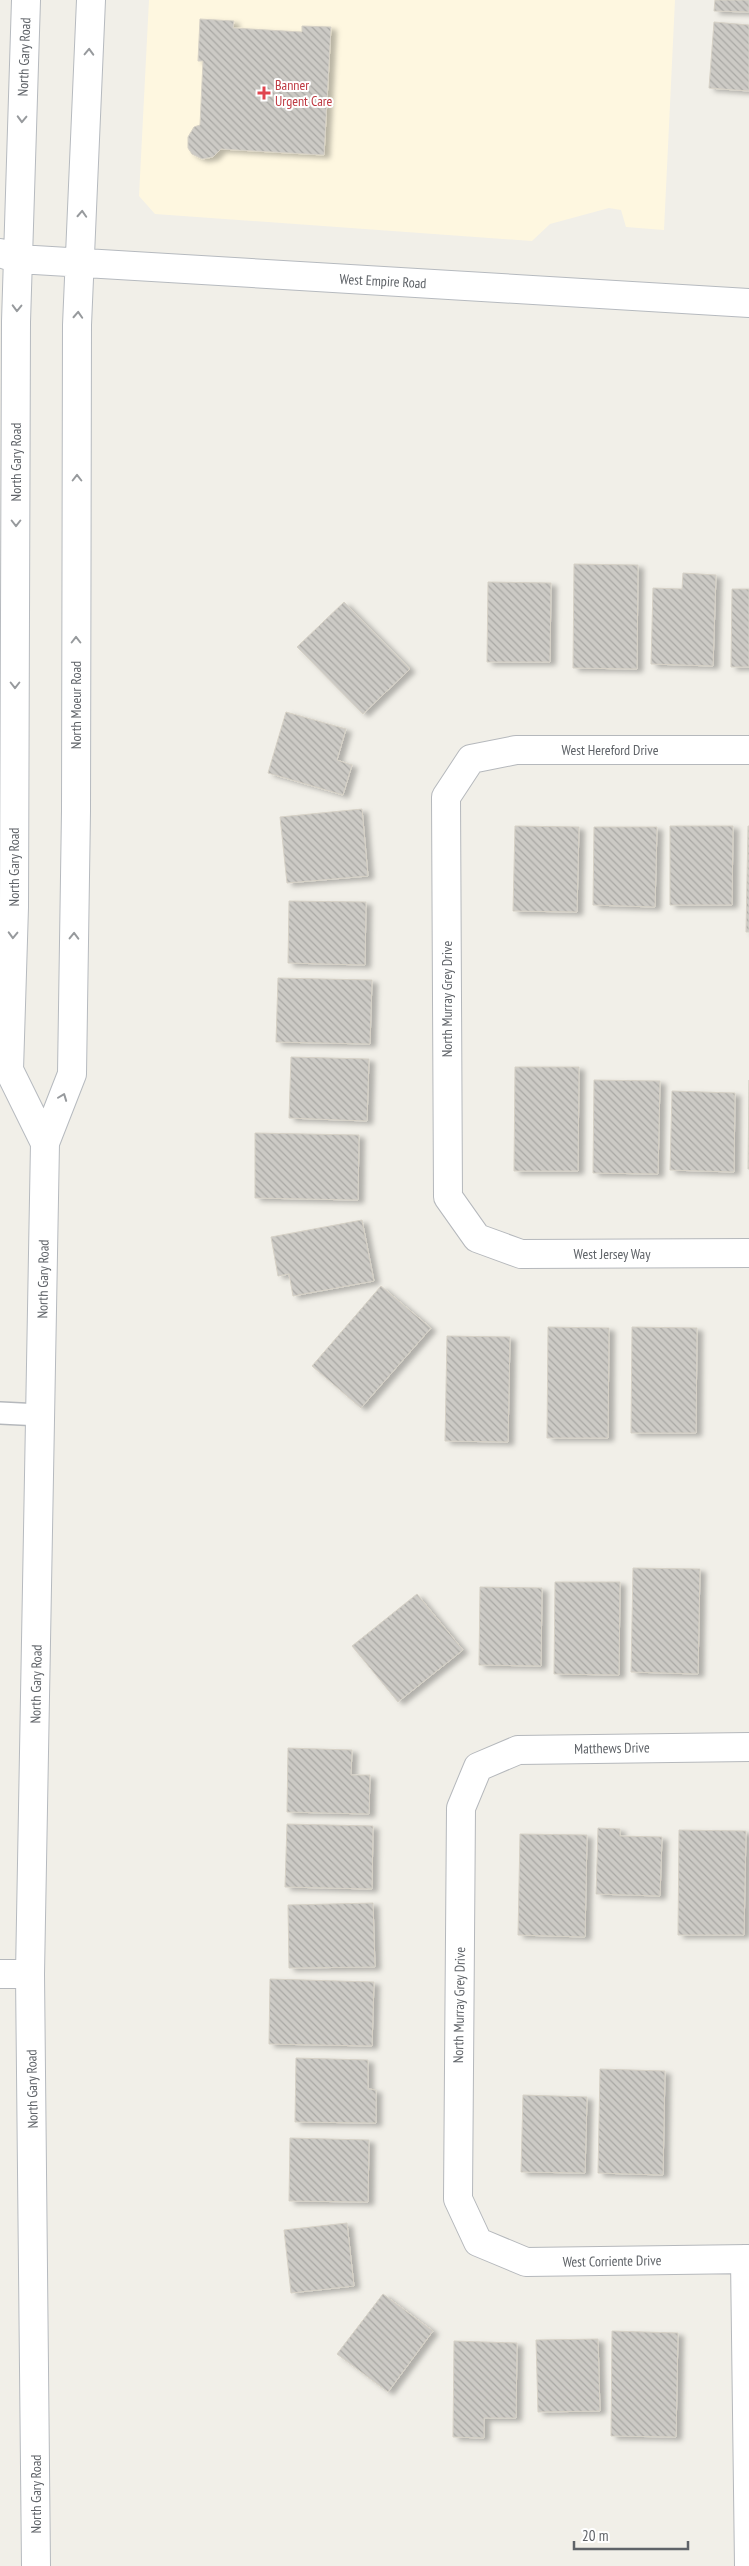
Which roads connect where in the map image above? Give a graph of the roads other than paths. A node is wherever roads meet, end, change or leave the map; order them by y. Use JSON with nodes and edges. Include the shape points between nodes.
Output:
{"nodes":[{"id":1,"x":26,"y":0,"type":"edge"},
{"id":2,"x":91,"y":0,"type":"edge"},
{"id":3,"x":6,"y":260,"type":"edge"},
{"id":4,"x":80,"y":263,"type":"junction"},
{"id":5,"x":749,"y":303,"type":"edge"},
{"id":6,"x":749,"y":750,"type":"edge"},
{"id":7,"x":471,"y":759,"type":"joint"},
{"id":8,"x":46,"y":1143,"type":"junction"},
{"id":9,"x":477,"y":1238,"type":"joint"},
{"id":10,"x":749,"y":1254,"type":"edge"},
{"id":11,"x":0,"y":1413,"type":"edge"},
{"id":12,"x":41,"y":1415,"type":"junction"},
{"id":13,"x":749,"y":1747,"type":"edge"},
{"id":14,"x":478,"y":1767,"type":"joint"},
{"id":15,"x":0,"y":1974,"type":"edge"},
{"id":16,"x":30,"y":1974,"type":"junction"},
{"id":17,"x":478,"y":2242,"type":"joint"},
{"id":18,"x":747,"y":2259,"type":"edge"},
{"id":19,"x":36,"y":2566,"type":"edge"},
{"id":20,"x":749,"y":2566,"type":"edge"}],
"edges":[{"from":1,"to":3,"type":"main road","name":"North Gary Road","one_way":true},
{"from":4,"to":2,"type":"main road","one_way":true},
{"from":3,"to":4,"type":"main road","name":"West Empire Road"},
{"from":3,"to":8,"type":"main road","name":"North Gary Road","one_way":true,"via":[[14,907],[10,1070]]},
{"from":4,"to":5,"type":"main road","name":"West Empire Road"},
{"from":8,"to":4,"type":"main road","name":"North Moeur Road","one_way":true,"via":[[72,1074]]},
{"from":6,"to":7,"type":"main road","name":"West Hereford Drive","via":[[516,750]]},
{"from":7,"to":9,"type":"main road","name":"North Murray Grey Drive","via":[[446,798],[448,1197]]},
{"from":8,"to":12,"type":"main road","name":"North Gary Road"},
{"from":9,"to":10,"type":"main road","name":"West Jersey Way","via":[[522,1254]]},
{"from":11,"to":12,"type":"lane"},
{"from":12,"to":16,"type":"main road","name":"North Gary Road"},
{"from":13,"to":14,"type":"main road","name":"Matthews Drive","via":[[518,1750]]},
{"from":14,"to":17,"type":"main road","name":"North Murray Grey Drive","via":[[461,1808],[458,2199]]},
{"from":15,"to":16,"type":"main road"},
{"from":16,"to":19,"type":"main road","name":"North Gary Road"},
{"from":17,"to":18,"type":"main road","name":"West Corriente Drive","via":[[526,2262]]},
{"from":18,"to":20,"type":"main road"}]}
